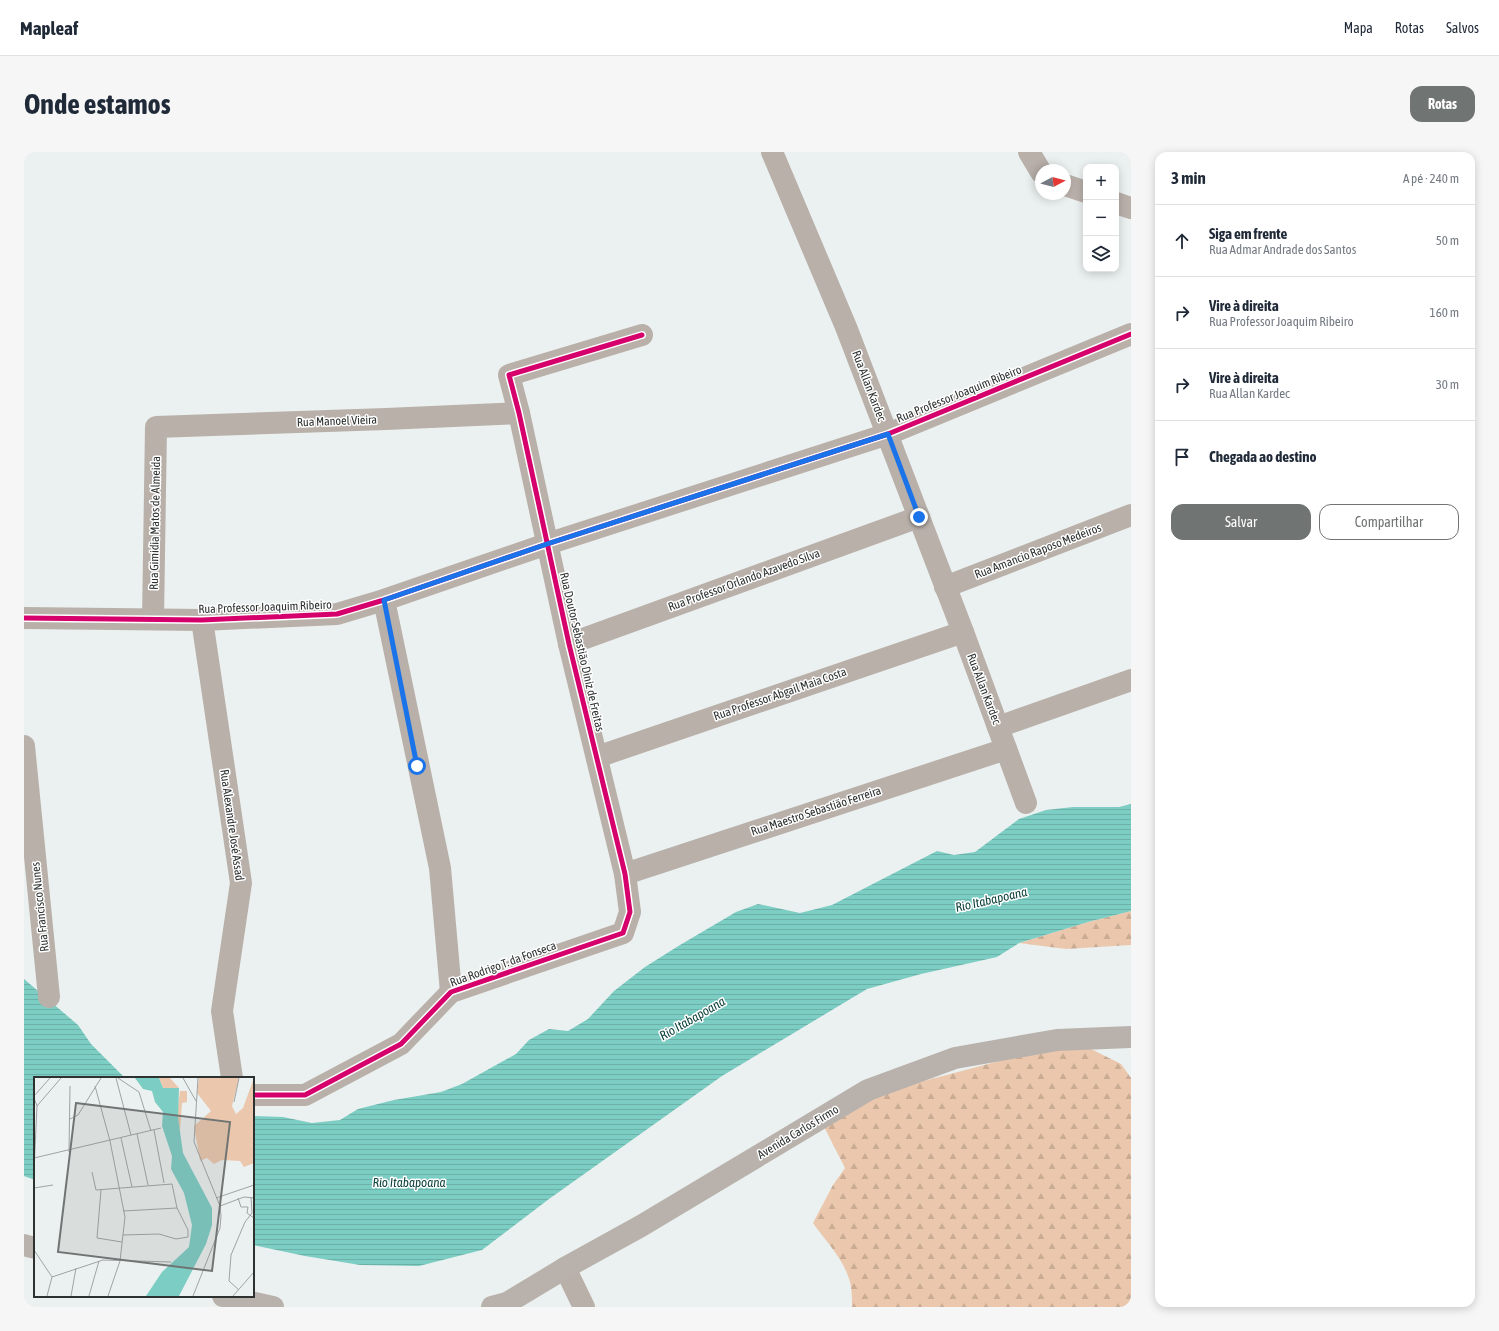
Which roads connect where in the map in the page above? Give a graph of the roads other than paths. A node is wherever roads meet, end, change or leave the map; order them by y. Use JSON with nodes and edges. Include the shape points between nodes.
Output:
{"nodes":[{"id":1,"x":772,"y":152,"type":"edge"},
{"id":2,"x":1029,"y":152,"type":"edge"},
{"id":3,"x":1036,"y":164,"type":"edge"},
{"id":4,"x":1071,"y":187,"type":"edge"},
{"id":5,"x":1083,"y":191,"type":"edge"},
{"id":6,"x":1119,"y":204,"type":"edge"},
{"id":7,"x":1131,"y":208,"type":"edge"},
{"id":8,"x":1131,"y":334,"type":"edge"},
{"id":9,"x":642,"y":335,"type":"dead end"},
{"id":10,"x":519,"y":413,"type":"junction"},
{"id":11,"x":156,"y":427,"type":"joint"},
{"id":12,"x":888,"y":434,"type":"junction"},
{"id":13,"x":1131,"y":515,"type":"edge"},
{"id":14,"x":919,"y":517,"type":"junction"},
{"id":15,"x":547,"y":544,"type":"junction"},
{"id":16,"x":945,"y":587,"type":"junction"},
{"id":17,"x":384,"y":600,"type":"junction"},
{"id":18,"x":24,"y":618,"type":"edge"},
{"id":19,"x":153,"y":619,"type":"junction"},
{"id":20,"x":202,"y":620,"type":"junction"},
{"id":21,"x":962,"y":632,"type":"junction"},
{"id":22,"x":569,"y":644,"type":"junction"},
{"id":23,"x":1131,"y":680,"type":"edge"},
{"id":24,"x":998,"y":727,"type":"junction"},
{"id":25,"x":24,"y":746,"type":"edge"},
{"id":26,"x":1006,"y":749,"type":"junction"},
{"id":27,"x":596,"y":756,"type":"junction"},
{"id":28,"x":1026,"y":803,"type":"dead end"},
{"id":29,"x":625,"y":874,"type":"junction"},
{"id":30,"x":623,"y":933,"type":"joint"},
{"id":31,"x":451,"y":992,"type":"junction"},
{"id":32,"x":50,"y":997,"type":"dead end"},
{"id":33,"x":1131,"y":1037,"type":"edge"},
{"id":34,"x":232,"y":1077,"type":"edge"},
{"id":35,"x":254,"y":1095,"type":"edge"},
{"id":36,"x":24,"y":1245,"type":"edge"},
{"id":37,"x":34,"y":1248,"type":"edge"},
{"id":38,"x":565,"y":1268,"type":"junction"},
{"id":39,"x":228,"y":1297,"type":"edge"},
{"id":40,"x":273,"y":1307,"type":"edge"},
{"id":41,"x":492,"y":1307,"type":"edge"},
{"id":42,"x":584,"y":1307,"type":"edge"}],
"edges":[{"from":1,"to":12,"type":"street","name":"Rua Allan Kardec"},
{"from":2,"to":3,"type":"street"},
{"from":4,"to":5,"type":"street"},
{"from":6,"to":7,"type":"street"},
{"from":8,"to":12,"type":"street","name":"Rua Professor Joaquim Ribeiro"},
{"from":9,"to":10,"type":"street","name":"Rua Doutor Sebastião Diniz de Freitas","via":[[509,375]]},
{"from":10,"to":11,"type":"street","name":"Rua Manoel Vieira"},
{"from":10,"to":15,"type":"street","name":"Rua Doutor Sebastião Diniz de Freitas"},
{"from":11,"to":19,"type":"street","name":"Rua Gimidia Matos de Almeida"},
{"from":12,"to":14,"type":"street","name":"Rua Allan Kardec"},
{"from":12,"to":15,"type":"street","name":"Rua Professor Joaquim Ribeiro"},
{"from":13,"to":16,"type":"street","name":"Rua Amancio Raposo Medeiros"},
{"from":14,"to":16,"type":"street","name":"Rua Allan Kardec"},
{"from":14,"to":22,"type":"street","name":"Rua Professor Orlando Azavedo Silva"},
{"from":15,"to":17,"type":"street","name":"Rua Professor Joaquim Ribeiro"},
{"from":15,"to":22,"type":"street","name":"Rua Doutor Sebastião Diniz de Freitas"},
{"from":16,"to":21,"type":"street","name":"Rua Allan Kardec"},
{"from":17,"to":20,"type":"street","name":"Rua Professor Joaquim Ribeiro","via":[[337,614]]},
{"from":17,"to":31,"type":"street","via":[[440,868]]},
{"from":18,"to":19,"type":"street","name":"Rua Professor Joaquim Ribeiro"},
{"from":19,"to":20,"type":"street","name":"Rua Professor Joaquim Ribeiro"},
{"from":20,"to":34,"type":"street","name":"Rua Alexandre José Assad","via":[[241,883],[222,1011]]},
{"from":21,"to":24,"type":"street","name":"Rua Allan Kardec"},
{"from":21,"to":27,"type":"street","name":"Rua Professor Abgail Maia Costa"},
{"from":22,"to":27,"type":"street","name":"Rua Doutor Sebastião Diniz de Freitas"},
{"from":23,"to":24,"type":"street"},
{"from":24,"to":26,"type":"street","name":"Rua Allan Kardec"},
{"from":25,"to":32,"type":"street","name":"Rua Francisco Nunes"},
{"from":26,"to":28,"type":"street","name":"Rua Allan Kardec"},
{"from":26,"to":29,"type":"street","name":"Rua Maestro Sebastião Ferreira"},
{"from":27,"to":29,"type":"street","name":"Rua Doutor Sebastião Diniz de Freitas"},
{"from":29,"to":30,"type":"street","name":"Rua Doutor Sebastião Diniz de Freitas","via":[[630,912]]},
{"from":30,"to":31,"type":"street","name":"Rua Rodrigo T. da Fonseca"},
{"from":31,"to":35,"type":"street","name":"Rua Rodrigo T. da Fonseca","via":[[401,1044],[304,1096]]},
{"from":33,"to":38,"type":"main road","name":"Avenida Carlos Firmo","via":[[1057,1040],[955,1058],[868,1090],[641,1226]]},
{"from":36,"to":37,"type":"main road"},
{"from":38,"to":41,"type":"main road","name":"Avenida Carlos Firmo","via":[[507,1303]]},
{"from":38,"to":42,"type":"street"},
{"from":39,"to":40,"type":"main road"}]}
